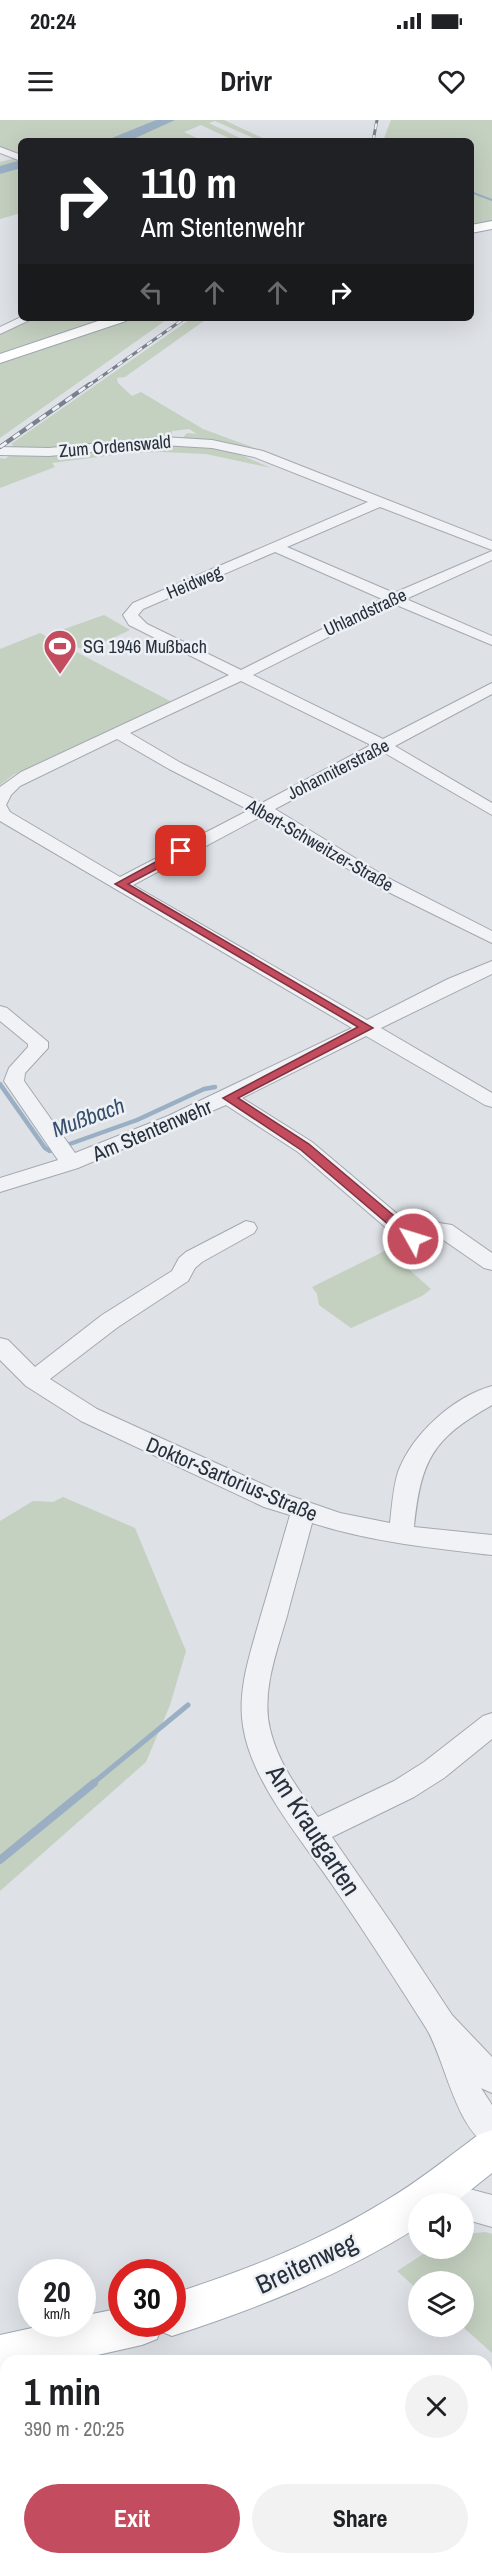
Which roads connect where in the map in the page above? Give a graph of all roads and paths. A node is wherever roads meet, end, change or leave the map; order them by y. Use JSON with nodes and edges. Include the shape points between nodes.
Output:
{"nodes":[{"id":1,"x":0,"y":150,"type":"edge"},
{"id":2,"x":18,"y":157,"type":"edge"},
{"id":3,"x":492,"y":225,"type":"edge"},
{"id":4,"x":474,"y":228,"type":"edge"},
{"id":5,"x":22,"y":321,"type":"edge"},
{"id":6,"x":112,"y":321,"type":"edge"},
{"id":7,"x":0,"y":331,"type":"edge"},
{"id":8,"x":0,"y":359,"type":"edge"},
{"id":9,"x":0,"y":451,"type":"edge"},
{"id":10,"x":379,"y":502,"type":"junction"},
{"id":11,"x":492,"y":546,"type":"edge"},
{"id":12,"x":275,"y":547,"type":"junction"},
{"id":13,"x":492,"y":555,"type":"edge"},
{"id":14,"x":394,"y":599,"type":"junction"},
{"id":15,"x":492,"y":641,"type":"edge"},
{"id":16,"x":242,"y":675,"type":"junction"},
{"id":17,"x":492,"y":688,"type":"edge"},
{"id":18,"x":118,"y":733,"type":"junction"},
{"id":19,"x":383,"y":746,"type":"junction"},
{"id":20,"x":0,"y":802,"type":"edge"},
{"id":21,"x":0,"y":808,"type":"edge"},
{"id":22,"x":261,"y":808,"type":"junction"},
{"id":23,"x":492,"y":810,"type":"edge"},
{"id":24,"x":121,"y":884,"type":"junction"},
{"id":25,"x":492,"y":938,"type":"edge"},
{"id":26,"x":492,"y":967,"type":"edge"},
{"id":27,"x":0,"y":1012,"type":"edge"},
{"id":28,"x":367,"y":1028,"type":"junction"},
{"id":29,"x":229,"y":1098,"type":"junction"},
{"id":30,"x":492,"y":1101,"type":"edge"},
{"id":31,"x":64,"y":1153,"type":"junction"},
{"id":32,"x":0,"y":1185,"type":"edge"},
{"id":33,"x":246,"y":1228,"type":"dead end"},
{"id":34,"x":492,"y":1263,"type":"edge"},
{"id":35,"x":0,"y":1346,"type":"edge"},
{"id":36,"x":34,"y":1380,"type":"junction"},
{"id":37,"x":492,"y":1394,"type":"edge"},
{"id":38,"x":303,"y":1512,"type":"junction"},
{"id":39,"x":401,"y":1535,"type":"junction"},
{"id":40,"x":492,"y":1545,"type":"edge"},
{"id":41,"x":492,"y":1724,"type":"edge"},
{"id":42,"x":313,"y":1833,"type":"junction"},
{"id":43,"x":441,"y":2025,"type":"junction"},
{"id":44,"x":492,"y":2078,"type":"edge"},
{"id":45,"x":492,"y":2132,"type":"edge"},
{"id":46,"x":492,"y":2149,"type":"edge"},
{"id":47,"x":435,"y":2193,"type":"edge"},
{"id":48,"x":474,"y":2206,"type":"edge"},
{"id":49,"x":408,"y":2210,"type":"edge"},
{"id":50,"x":492,"y":2211,"type":"edge"},
{"id":51,"x":186,"y":2310,"type":"edge"},
{"id":52,"x":108,"y":2332,"type":"edge"},
{"id":53,"x":4,"y":2355,"type":"edge"}],
"edges":[{"from":1,"to":2,"type":"street"},
{"from":3,"to":4,"type":"main road"},
{"from":5,"to":7,"type":"street"},
{"from":6,"to":8,"type":"main road"},
{"from":9,"to":10,"type":"street","name":"Zum Ordenswald","via":[[49,452],[178,441],[258,454]]},
{"from":10,"to":11,"type":"street","name":"Zum Ordenswald"},
{"from":10,"to":12,"type":"street","name":"Heidweg"},
{"from":12,"to":14,"type":"street"},
{"from":12,"to":16,"type":"street","name":"Heidweg","via":[[138,606],[130,615],[142,627]]},
{"from":13,"to":14,"type":"street","name":"Uhlandstraße"},
{"from":14,"to":15,"type":"street"},
{"from":14,"to":16,"type":"street","name":"Uhlandstraße"},
{"from":16,"to":18,"type":"street","name":"Uhlandstraße"},
{"from":16,"to":19,"type":"street"},
{"from":17,"to":19,"type":"street","name":"Johanniterstraße"},
{"from":18,"to":20,"type":"street","name":"Uhlandstraße","via":[[14,783]]},
{"from":18,"to":22,"type":"street","name":"Albert-Schweitzer-Straße"},
{"from":19,"to":22,"type":"street","name":"Johanniterstraße"},
{"from":19,"to":23,"type":"street"},
{"from":21,"to":24,"type":"street","via":[[11,821]]},
{"from":22,"to":24,"type":"street","name":"Johanniterstraße"},
{"from":22,"to":25,"type":"street","name":"Albert-Schweitzer-Straße","via":[[380,881]]},
{"from":24,"to":28,"type":"street"},
{"from":26,"to":28,"type":"street","name":"Am Stentenwehr"},
{"from":27,"to":31,"type":"street","via":[[38,1042],[38,1048],[16,1072],[14,1081]]},
{"from":28,"to":29,"type":"street","name":"Am Stentenwehr"},
{"from":28,"to":30,"type":"street"},
{"from":29,"to":31,"type":"street","name":"Am Stentenwehr","via":[[126,1142]]},
{"from":29,"to":34,"type":"street","via":[[305,1147],[394,1223],[400,1226],[421,1217],[434,1230],[444,1230]]},
{"from":31,"to":32,"type":"street","name":"Am Stentenwehr"},
{"from":33,"to":36,"type":"street","via":[[195,1257],[180,1276],[110,1321]]},
{"from":35,"to":36,"type":"street","name":"Doktor-Sartorius-Straße"},
{"from":36,"to":38,"type":"street","name":"Doktor-Sartorius-Straße","via":[[89,1415]]},
{"from":37,"to":39,"type":"street","via":[[448,1423],[421,1452],[411,1468]]},
{"from":38,"to":39,"type":"street","name":"Doktor-Sartorius-Straße"},
{"from":38,"to":42,"type":"street","name":"Am Krautgarten","via":[[260,1666],[255,1699],[256,1727],[265,1756]]},
{"from":39,"to":40,"type":"street","name":"Doktor-Sartorius-Straße"},
{"from":41,"to":42,"type":"street","via":[[404,1789]]},
{"from":42,"to":43,"type":"street","name":"Am Krautgarten"},
{"from":43,"to":44,"type":"street","name":"Am Krautgarten"},
{"from":43,"to":45,"type":"street","name":"Am Krautgarten","via":[[470,2098]]},
{"from":46,"to":47,"type":"main road","name":"Breitenweg"},
{"from":48,"to":50,"type":"street"},
{"from":49,"to":51,"type":"main road","name":"Breitenweg","via":[[319,2260]]},
{"from":52,"to":53,"type":"main road"}]}
